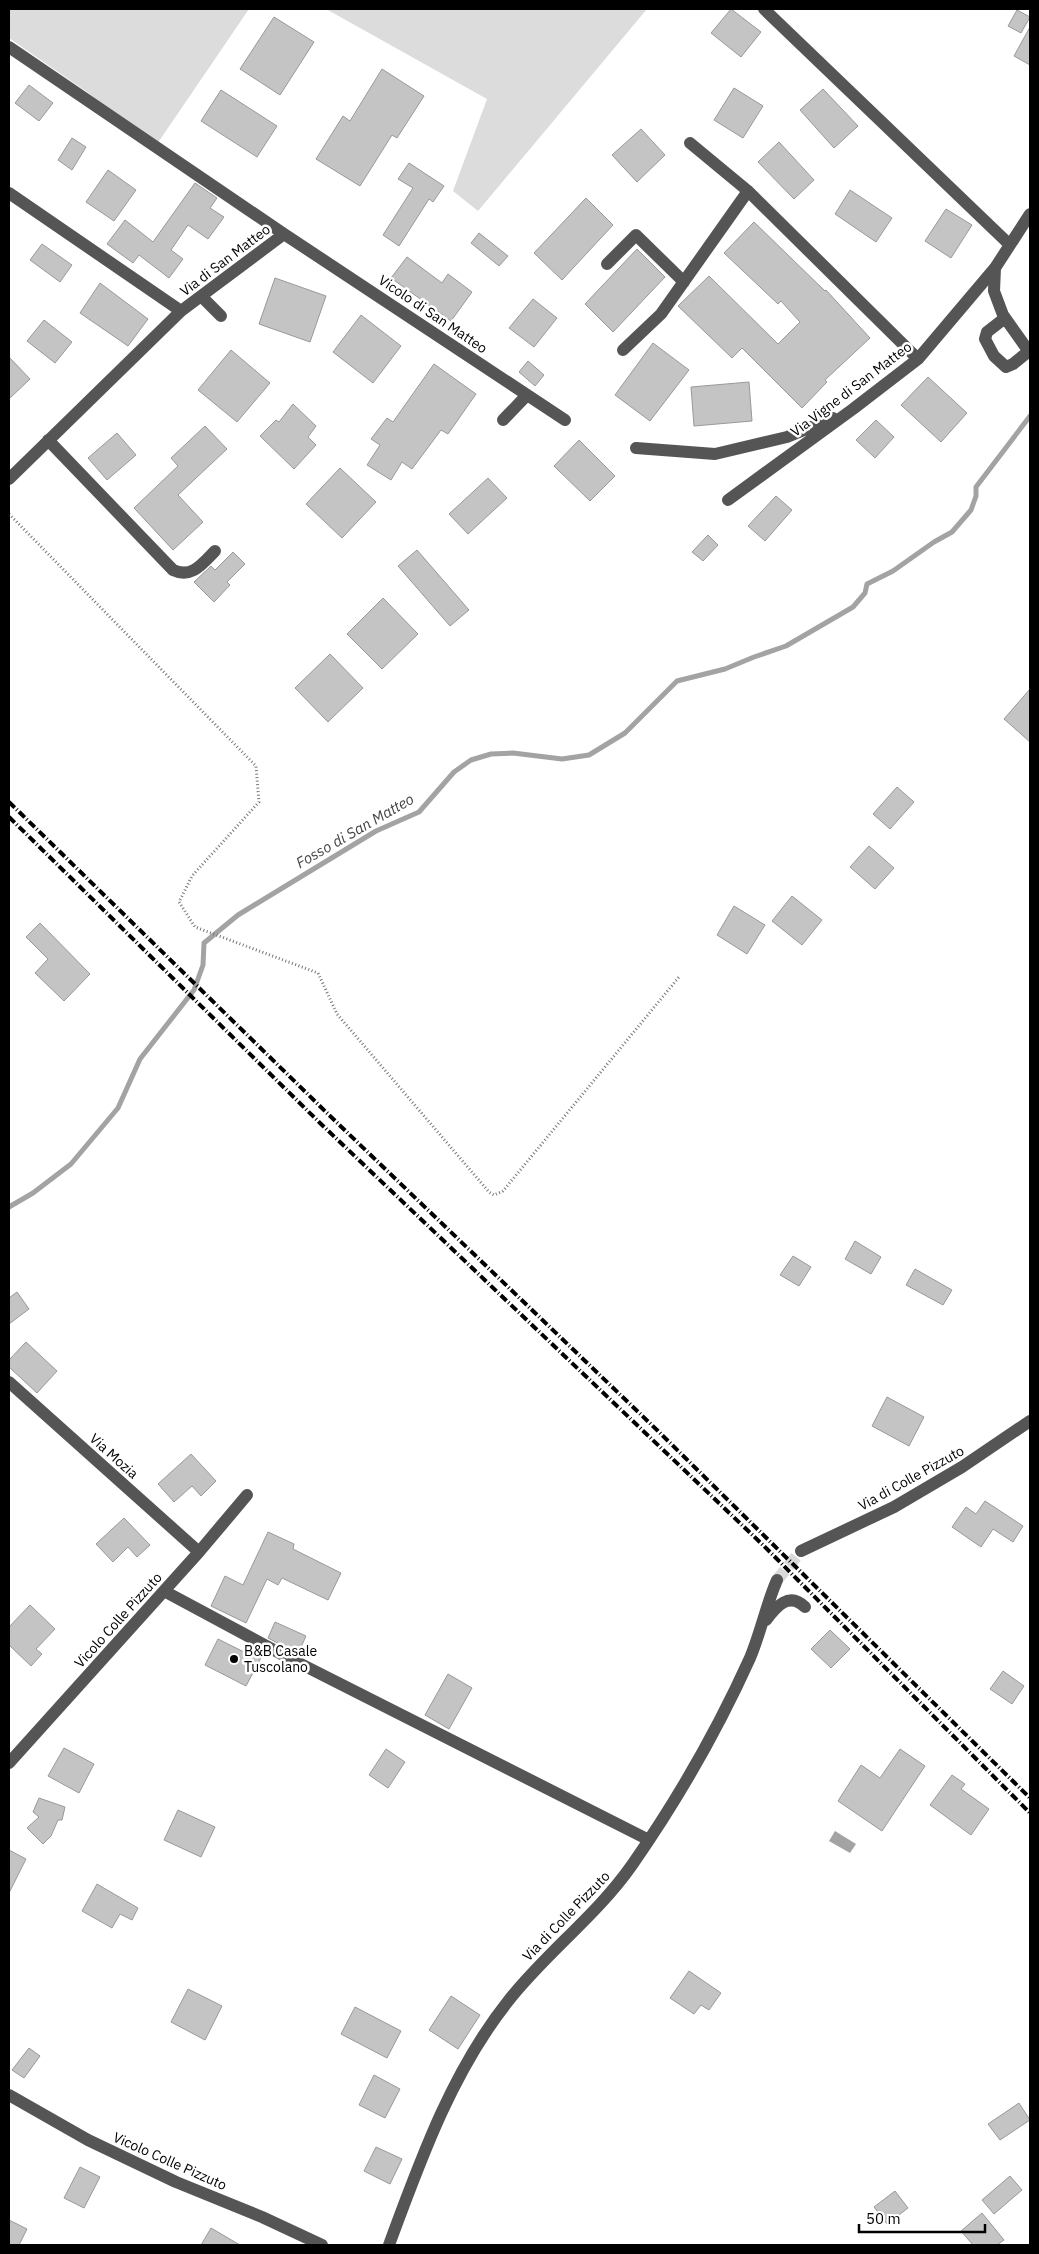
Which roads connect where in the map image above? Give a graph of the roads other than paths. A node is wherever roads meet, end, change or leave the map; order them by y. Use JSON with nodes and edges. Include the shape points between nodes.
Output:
{"nodes":[{"id":1,"x":764,"y":9,"type":"edge"},
{"id":2,"x":9,"y":48,"type":"edge"},
{"id":3,"x":690,"y":143,"type":"dead end"},
{"id":4,"x":748,"y":191,"type":"junction"},
{"id":5,"x":9,"y":193,"type":"edge"},
{"id":6,"x":1030,"y":214,"type":"edge"},
{"id":7,"x":284,"y":234,"type":"junction"},
{"id":8,"x":1010,"y":245,"type":"junction"},
{"id":9,"x":607,"y":264,"type":"dead end"},
{"id":10,"x":995,"y":268,"type":"junction"},
{"id":11,"x":684,"y":282,"type":"junction"},
{"id":12,"x":201,"y":296,"type":"junction"},
{"id":13,"x":181,"y":312,"type":"junction"},
{"id":14,"x":221,"y":316,"type":"dead end"},
{"id":15,"x":1005,"y":318,"type":"junction"},
{"id":16,"x":624,"y":350,"type":"dead end"},
{"id":17,"x":1030,"y":352,"type":"edge"},
{"id":18,"x":918,"y":359,"type":"junction"},
{"id":19,"x":527,"y":395,"type":"junction"},
{"id":20,"x":853,"y":410,"type":"junction"},
{"id":21,"x":503,"y":420,"type":"dead end"},
{"id":22,"x":565,"y":420,"type":"dead end"},
{"id":23,"x":48,"y":440,"type":"junction"},
{"id":24,"x":636,"y":448,"type":"dead end"},
{"id":25,"x":9,"y":478,"type":"edge"},
{"id":26,"x":728,"y":500,"type":"dead end"},
{"id":27,"x":215,"y":551,"type":"dead end"},
{"id":28,"x":9,"y":1382,"type":"edge"},
{"id":29,"x":1030,"y":1422,"type":"edge"},
{"id":30,"x":247,"y":1494,"type":"dead end"},
{"id":31,"x":800,"y":1551,"type":"tunnel mouth"},
{"id":32,"x":199,"y":1552,"type":"junction"},
{"id":33,"x":777,"y":1580,"type":"tunnel mouth"},
{"id":34,"x":164,"y":1591,"type":"junction"},
{"id":35,"x":805,"y":1607,"type":"dead end"},
{"id":36,"x":762,"y":1626,"type":"junction"},
{"id":37,"x":9,"y":1763,"type":"edge"},
{"id":38,"x":649,"y":1840,"type":"junction"},
{"id":39,"x":9,"y":2095,"type":"edge"},
{"id":40,"x":322,"y":2245,"type":"edge"},
{"id":41,"x":389,"y":2245,"type":"edge"}],
"edges":[{"from":1,"to":8,"type":"street"},
{"from":2,"to":7,"type":"street","name":"Via di San Matteo"},
{"from":3,"to":4,"type":"street"},
{"from":4,"to":11,"type":"street"},
{"from":4,"to":18,"type":"street"},
{"from":5,"to":13,"type":"street"},
{"from":6,"to":8,"type":"street","name":"Via Vigne di San Matteo"},
{"from":7,"to":12,"type":"street","name":"Via di San Matteo"},
{"from":7,"to":19,"type":"street","name":"Vicolo di San Matteo"},
{"from":8,"to":10,"type":"street","name":"Via Vigne di San Matteo"},
{"from":9,"to":11,"type":"street","via":[[636,235]]},
{"from":10,"to":15,"type":"street","via":[[994,291]]},
{"from":10,"to":18,"type":"street","name":"Via Vigne di San Matteo"},
{"from":11,"to":16,"type":"street","via":[[661,314]]},
{"from":12,"to":13,"type":"street","name":"Via di San Matteo"},
{"from":12,"to":14,"type":"street"},
{"from":13,"to":23,"type":"street","name":"Via di San Matteo"},
{"from":15,"to":17,"type":"street"},
{"from":15,"to":17,"type":"street","via":[[987,332],[985,339],[994,356],[1006,367]]},
{"from":18,"to":20,"type":"street","name":"Via Vigne di San Matteo"},
{"from":19,"to":21,"type":"street"},
{"from":19,"to":22,"type":"street","name":"Vicolo di San Matteo"},
{"from":20,"to":24,"type":"street","via":[[787,437],[715,454]]},
{"from":20,"to":26,"type":"street","name":"Via Vigne di San Matteo"},
{"from":23,"to":25,"type":"street","name":"Via di San Matteo"},
{"from":23,"to":27,"type":"street","via":[[173,570],[180,574],[188,573]]},
{"from":28,"to":32,"type":"street","name":"Via Mozia"},
{"from":29,"to":31,"type":"street","name":"Via di Colle Pizzuto","via":[[894,1507]]},
{"from":30,"to":32,"type":"street","name":"Vicolo Colle Pizzuto"},
{"from":32,"to":34,"type":"street","name":"Vicolo Colle Pizzuto"},
{"from":33,"to":36,"type":"street","name":"Via di Colle Pizzuto"},
{"from":34,"to":37,"type":"street","name":"Vicolo Colle Pizzuto"},
{"from":34,"to":38,"type":"street","via":[[280,1658]]},
{"from":35,"to":36,"type":"street","via":[[797,1600],[787,1600],[775,1608]]},
{"from":36,"to":38,"type":"street","name":"Via di Colle Pizzuto","via":[[750,1658],[700,1759]]},
{"from":38,"to":41,"type":"street","name":"Via di Colle Pizzuto","via":[[610,1894],[534,1970],[481,2038],[438,2123]]},
{"from":39,"to":40,"type":"street","name":"Vicolo Colle Pizzuto","via":[[106,2149]]}]}
